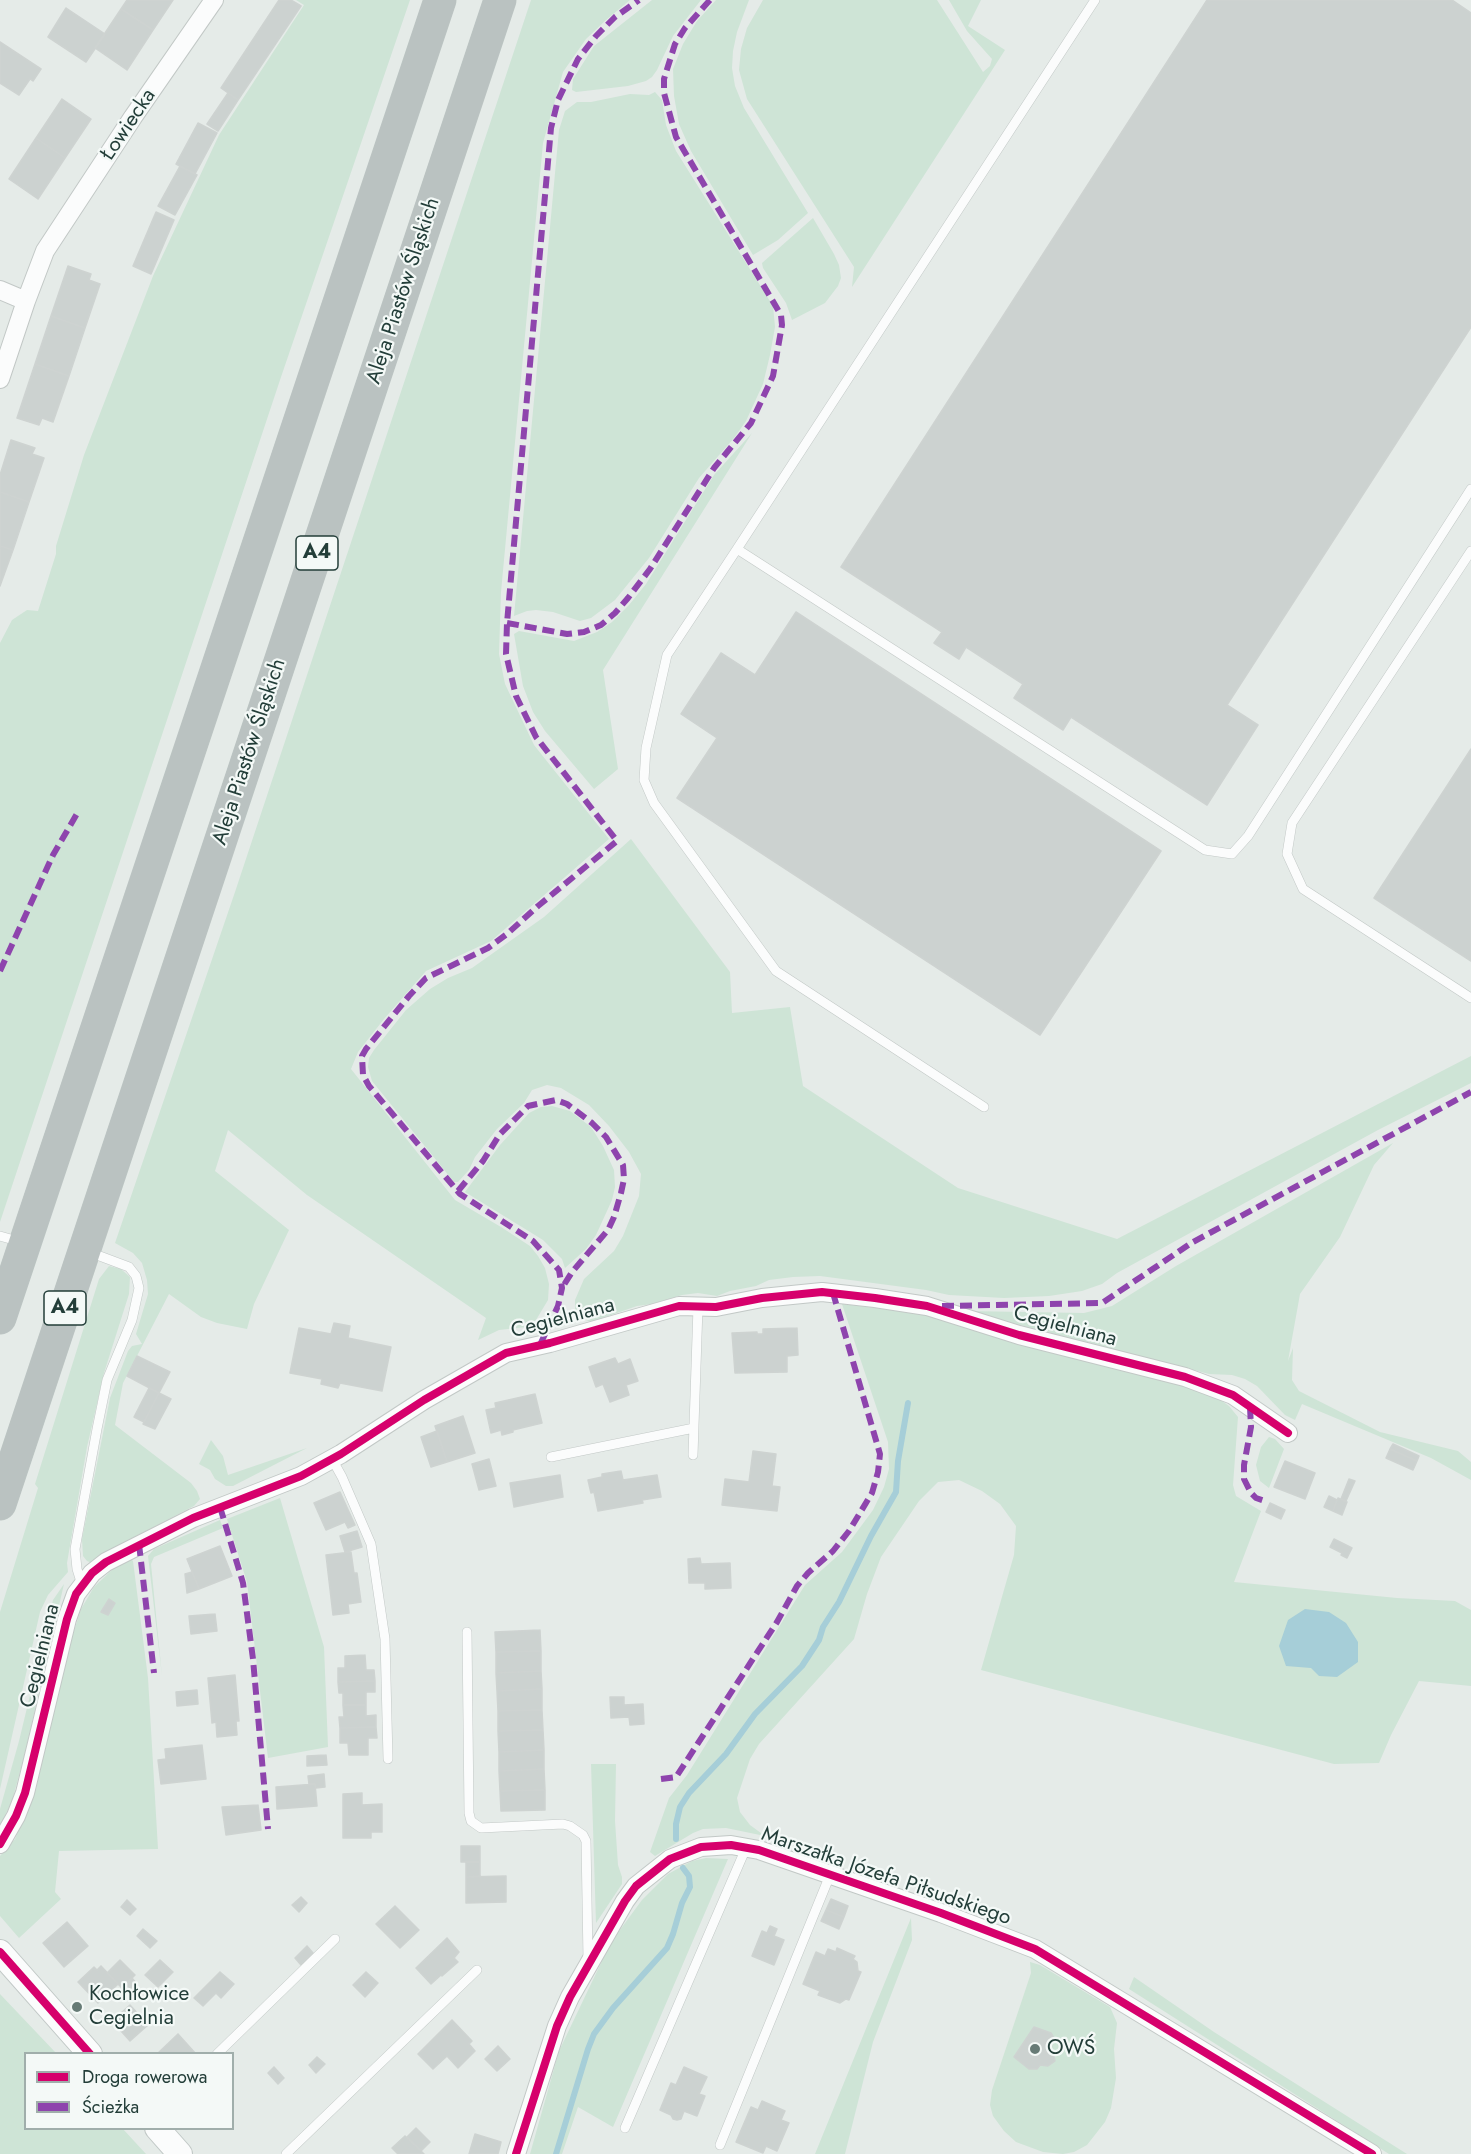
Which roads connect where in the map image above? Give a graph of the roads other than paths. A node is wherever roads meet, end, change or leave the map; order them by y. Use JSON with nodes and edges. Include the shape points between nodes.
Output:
{"nodes":[{"id":1,"x":214,"y":0,"type":"edge"},
{"id":2,"x":440,"y":0,"type":"edge"},
{"id":3,"x":500,"y":0,"type":"edge"},
{"id":4,"x":1095,"y":0,"type":"edge"},
{"id":5,"x":0,"y":290,"type":"edge"},
{"id":6,"x":26,"y":301,"type":"junction"},
{"id":7,"x":0,"y":379,"type":"edge"},
{"id":8,"x":1471,"y":489,"type":"edge"},
{"id":9,"x":737,"y":549,"type":"junction"},
{"id":10,"x":1471,"y":551,"type":"edge"},
{"id":11,"x":1471,"y":998,"type":"edge"},
{"id":12,"x":984,"y":1107,"type":"dead end"},
{"id":13,"x":13,"y":1240,"type":"edge"},
{"id":14,"x":84,"y":1250,"type":"junction"},
{"id":15,"x":698,"y":1307,"type":"junction"},
{"id":16,"x":0,"y":1318,"type":"edge"},
{"id":17,"x":694,"y":1428,"type":"junction"},
{"id":18,"x":1288,"y":1433,"type":"dead end"},
{"id":19,"x":693,"y":1455,"type":"dead end"},
{"id":20,"x":551,"y":1457,"type":"dead end"},
{"id":21,"x":332,"y":1459,"type":"junction"},
{"id":22,"x":0,"y":1504,"type":"edge"},
{"id":23,"x":82,"y":1585,"type":"junction"},
{"id":24,"x":467,"y":1632,"type":"dead end"},
{"id":25,"x":388,"y":1759,"type":"dead end"},
{"id":26,"x":0,"y":1844,"type":"edge"},
{"id":27,"x":746,"y":1848,"type":"junction"},
{"id":28,"x":830,"y":1875,"type":"junction"},
{"id":29,"x":335,"y":1939,"type":"dead end"},
{"id":30,"x":0,"y":1952,"type":"edge"},
{"id":31,"x":588,"y":1964,"type":"junction"},
{"id":32,"x":477,"y":1971,"type":"dead end"},
{"id":33,"x":88,"y":2052,"type":"edge"},
{"id":34,"x":219,"y":2052,"type":"edge"},
{"id":35,"x":625,"y":2128,"type":"dead end"},
{"id":36,"x":159,"y":2130,"type":"edge"},
{"id":37,"x":720,"y":2145,"type":"dead end"},
{"id":38,"x":180,"y":2154,"type":"edge"},
{"id":39,"x":286,"y":2154,"type":"edge"},
{"id":40,"x":516,"y":2154,"type":"edge"},
{"id":41,"x":1372,"y":2154,"type":"edge"}],
"edges":[{"from":1,"to":6,"type":"street","name":"Łowiecka","via":[[45,251]]},
{"from":2,"to":13,"type":"highway"},
{"from":3,"to":14,"type":"highway","name":"Aleja Piastów Śląskich","number":"A4"},
{"from":4,"to":9,"type":"lane"},
{"from":5,"to":6,"type":"street"},
{"from":6,"to":7,"type":"street"},
{"from":8,"to":9,"type":"lane","via":[[1248,836],[1232,854],[1206,850]]},
{"from":9,"to":12,"type":"lane","via":[[667,655],[646,747],[644,780],[654,803],[776,971]]},
{"from":10,"to":11,"type":"lane","via":[[1292,823],[1287,854],[1303,889]]},
{"from":13,"to":16,"type":"highway"},
{"from":14,"to":22,"type":"highway","name":"Aleja Piastów Śląskich","number":"A4"},
{"from":14,"to":23,"type":"lane","via":[[129,1267],[139,1288],[132,1320],[107,1380],[97,1429],[75,1549]]},
{"from":15,"to":17,"type":"lane"},
{"from":15,"to":18,"type":"street","name":"Cegielniana","via":[[822,1292],[927,1306],[1019,1335],[1185,1377],[1233,1395]]},
{"from":15,"to":21,"type":"street","name":"Cegielniana","via":[[679,1306],[506,1353]]},
{"from":17,"to":19,"type":"lane"},
{"from":17,"to":20,"type":"lane"},
{"from":21,"to":23,"type":"street","name":"Cegielniana","via":[[301,1476],[193,1518],[139,1544],[106,1562]]},
{"from":21,"to":25,"type":"lane","via":[[371,1544],[385,1639]]},
{"from":23,"to":26,"type":"street","name":"Cegielniana","via":[[67,1619],[25,1793]]},
{"from":24,"to":31,"type":"lane","via":[[471,1821],[481,1828],[562,1824],[583,1835]]},
{"from":27,"to":28,"type":"street","name":"Marszałka Józefa Piłsudskiego"},
{"from":27,"to":31,"type":"street","name":"Marszałka Józefa Piłsudskiego","via":[[700,1847],[670,1859],[636,1886]]},
{"from":27,"to":35,"type":"lane"},
{"from":28,"to":37,"type":"lane"},
{"from":28,"to":41,"type":"street","name":"Marszałka Józefa Piłsudskiego","via":[[1035,1949]]},
{"from":29,"to":34,"type":"lane"},
{"from":30,"to":33,"type":"street"},
{"from":31,"to":40,"type":"street","name":"Marszałka Józefa Piłsudskiego","via":[[557,2026]]},
{"from":32,"to":39,"type":"lane"},
{"from":36,"to":38,"type":"street"}]}
